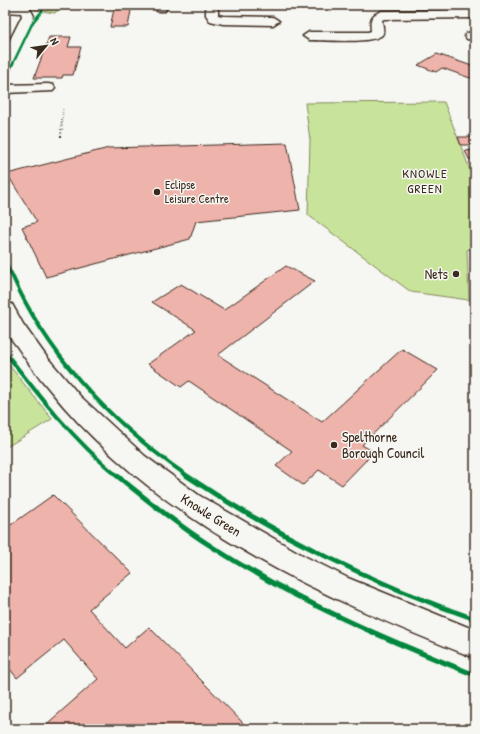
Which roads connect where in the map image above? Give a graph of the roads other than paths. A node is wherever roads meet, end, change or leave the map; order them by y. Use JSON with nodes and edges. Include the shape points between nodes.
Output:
{"nodes":[{"id":1,"x":212,"y":5,"type":"edge"},
{"id":2,"x":5,"y":8,"type":"edge"},
{"id":3,"x":475,"y":14,"type":"edge"},
{"id":4,"x":273,"y":20,"type":"dead end"},
{"id":5,"x":309,"y":36,"type":"dead end"},
{"id":6,"x":5,"y":63,"type":"edge"},
{"id":7,"x":48,"y":88,"type":"dead end"},
{"id":8,"x":5,"y":89,"type":"edge"},
{"id":9,"x":5,"y":309,"type":"edge"},
{"id":10,"x":475,"y":644,"type":"edge"}],
"edges":[{"from":1,"to":4,"type":"street","via":[[212,16],[220,20]]},
{"from":2,"to":6,"type":"street","via":[[25,10],[28,16]]},
{"from":3,"to":5,"type":"street","via":[[382,15],[376,18],[377,33],[369,36]]},
{"from":7,"to":8,"type":"street"},
{"from":9,"to":10,"type":"street","name":"Knowle Green","via":[[14,327],[72,402],[136,463],[191,504],[296,566],[338,587]]}]}
